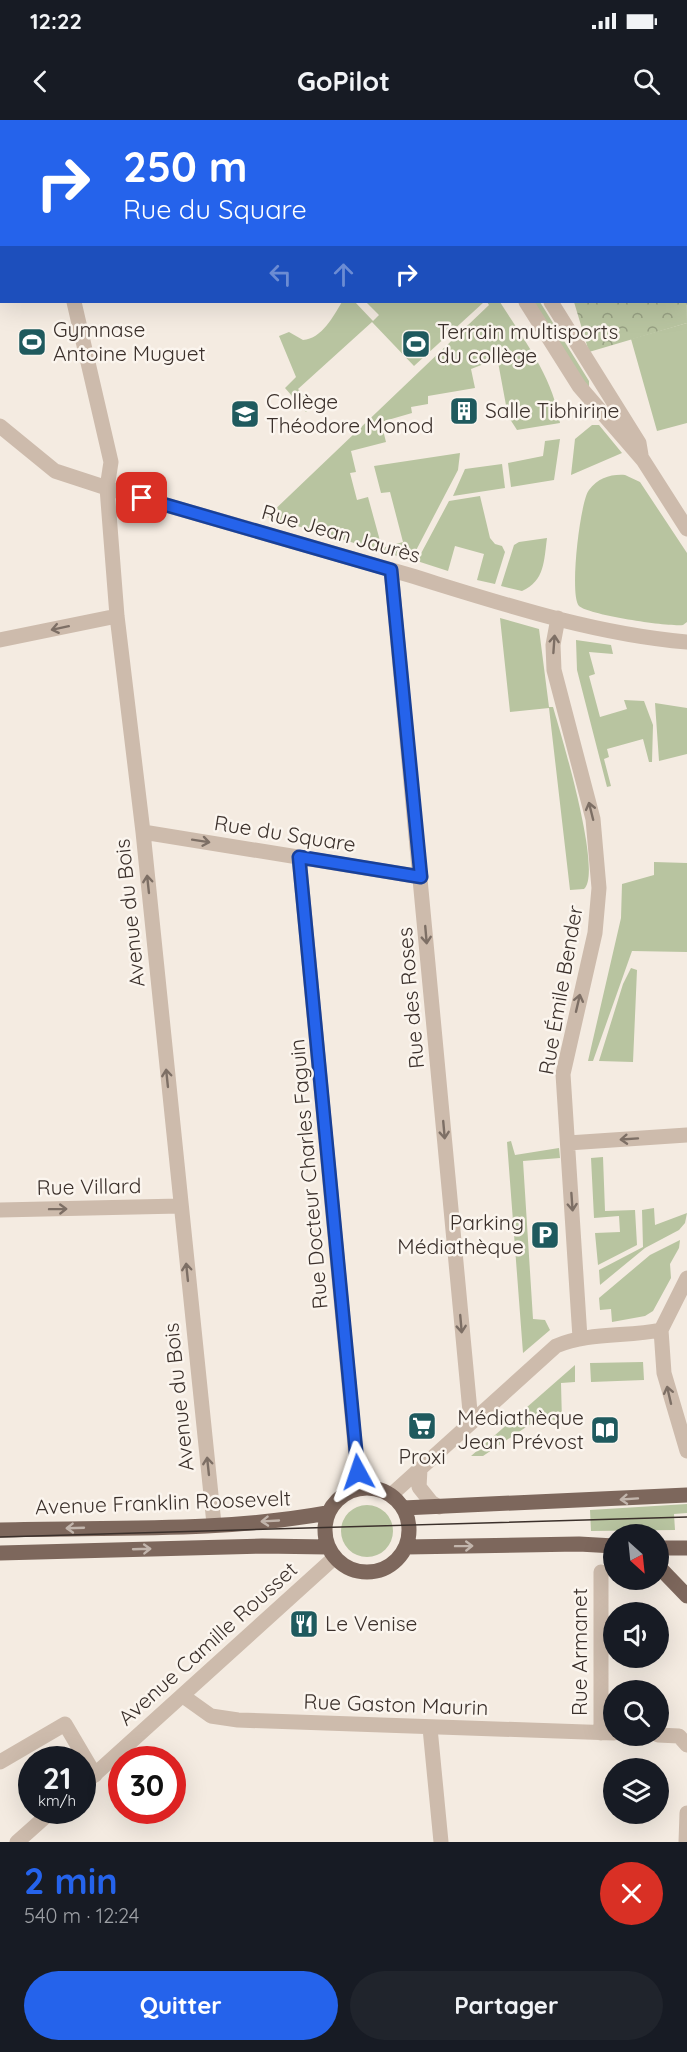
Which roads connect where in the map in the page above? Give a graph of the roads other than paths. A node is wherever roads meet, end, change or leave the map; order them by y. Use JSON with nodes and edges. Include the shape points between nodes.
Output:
{"nodes":[{"id":1,"x":74,"y":303,"type":"edge"},
{"id":2,"x":527,"y":303,"type":"edge"},
{"id":3,"x":552,"y":303,"type":"edge"},
{"id":4,"x":0,"y":426,"type":"edge"},
{"id":5,"x":643,"y":460,"type":"junction"},
{"id":6,"x":107,"y":488,"type":"junction"},
{"id":7,"x":687,"y":529,"type":"edge"},
{"id":8,"x":391,"y":570,"type":"junction"},
{"id":9,"x":117,"y":616,"type":"junction"},
{"id":10,"x":558,"y":618,"type":"junction"},
{"id":11,"x":0,"y":640,"type":"edge"},
{"id":12,"x":687,"y":642,"type":"edge"},
{"id":13,"x":143,"y":832,"type":"junction"},
{"id":14,"x":299,"y":857,"type":"junction"},
{"id":15,"x":421,"y":877,"type":"junction"},
{"id":16,"x":687,"y":1135,"type":"edge"},
{"id":17,"x":568,"y":1143,"type":"junction"},
{"id":18,"x":180,"y":1206,"type":"junction"},
{"id":19,"x":0,"y":1210,"type":"edge"},
{"id":20,"x":687,"y":1278,"type":"edge"},
{"id":21,"x":662,"y":1330,"type":"junction"},
{"id":22,"x":580,"y":1338,"type":"junction"},
{"id":23,"x":471,"y":1422,"type":"junction"},
{"id":24,"x":687,"y":1451,"type":"edge"},
{"id":25,"x":420,"y":1469,"type":"junction"},
{"id":26,"x":359,"y":1488,"type":"junction"},
{"id":27,"x":391,"y":1495,"type":"junction"},
{"id":28,"x":687,"y":1495,"type":"edge"},
{"id":29,"x":439,"y":1507,"type":"junction"},
{"id":30,"x":404,"y":1508,"type":"junction"},
{"id":31,"x":327,"y":1513,"type":"junction"},
{"id":32,"x":214,"y":1524,"type":"junction"},
{"id":33,"x":0,"y":1530,"type":"edge"},
{"id":34,"x":603,"y":1545,"type":"edge"},
{"id":35,"x":406,"y":1547,"type":"junction"},
{"id":36,"x":669,"y":1548,"type":"edge"},
{"id":37,"x":687,"y":1548,"type":"edge"},
{"id":38,"x":0,"y":1553,"type":"edge"},
{"id":39,"x":331,"y":1553,"type":"junction"},
{"id":40,"x":601,"y":1572,"type":"dead end"},
{"id":41,"x":669,"y":1577,"type":"edge"},
{"id":42,"x":687,"y":1596,"type":"edge"},
{"id":43,"x":605,"y":1680,"type":"edge"},
{"id":44,"x":183,"y":1696,"type":"junction"},
{"id":45,"x":430,"y":1728,"type":"junction"},
{"id":46,"x":603,"y":1733,"type":"edge"},
{"id":47,"x":27,"y":1746,"type":"edge"},
{"id":48,"x":78,"y":1746,"type":"edge"},
{"id":49,"x":18,"y":1751,"type":"edge"},
{"id":50,"x":0,"y":1762,"type":"edge"},
{"id":51,"x":96,"y":1774,"type":"edge"},
{"id":52,"x":687,"y":1813,"type":"edge"},
{"id":53,"x":37,"y":1824,"type":"edge"},
{"id":54,"x":16,"y":1842,"type":"edge"},
{"id":55,"x":441,"y":1842,"type":"edge"},
{"id":56,"x":687,"y":1842,"type":"edge"}],
"edges":[{"from":1,"to":6,"type":"street","name":"Avenue du Bois","via":[[111,462]]},
{"from":2,"to":5,"type":"street","via":[[579,386]]},
{"from":3,"to":5,"type":"street","via":[[639,443]]},
{"from":4,"to":6,"type":"street","name":"Rue Jean Jaurès","via":[[55,471]]},
{"from":5,"to":7,"type":"street"},
{"from":6,"to":8,"type":"street","name":"Rue Jean Jaurès"},
{"from":6,"to":9,"type":"street","name":"Avenue du Bois"},
{"from":8,"to":10,"type":"street","name":"Rue Jean Jaurès"},
{"from":8,"to":15,"type":"street","name":"Rue des Roses"},
{"from":9,"to":11,"type":"street","one_way":true},
{"from":9,"to":13,"type":"street","name":"Avenue du Bois"},
{"from":10,"to":12,"type":"street","name":"Rue Jean Jaurès","via":[[653,639]]},
{"from":17,"to":10,"type":"street","name":"Rue Émile Bender","one_way":true,"via":[[563,1074],[595,933],[599,888],[593,819],[554,670]]},
{"from":13,"to":14,"type":"street","name":"Rue du Square","one_way":true},
{"from":18,"to":13,"type":"street","name":"Avenue du Bois","one_way":true},
{"from":14,"to":15,"type":"street","name":"Rue du Square"},
{"from":14,"to":26,"type":"street","name":"Rue Docteur Charles Faguin"},
{"from":15,"to":23,"type":"street","name":"Rue des Roses","one_way":true},
{"from":16,"to":17,"type":"street","one_way":true},
{"from":17,"to":22,"type":"street","name":"Rue Émile Bender","one_way":true},
{"from":19,"to":18,"type":"street","name":"Rue Villard","one_way":true},
{"from":32,"to":18,"type":"street","name":"Avenue du Bois","one_way":true},
{"from":20,"to":21,"type":"street"},
{"from":21,"to":22,"type":"street"},
{"from":24,"to":21,"type":"street","one_way":true,"via":[[664,1373]]},
{"from":22,"to":23,"type":"street","via":[[556,1346]]},
{"from":23,"to":25,"type":"street"},
{"from":25,"to":27,"type":"street"},
{"from":25,"to":29,"type":"street","via":[[419,1487]]},
{"from":26,"to":27,"type":"main road","via":[[375,1488]]},
{"from":26,"to":31,"type":"main road","via":[[340,1497]]},
{"from":27,"to":30,"type":"main road"},
{"from":28,"to":29,"type":"main road","one_way":true},
{"from":29,"to":30,"type":"main road"},
{"from":30,"to":35,"type":"main road","via":[[409,1526]]},
{"from":31,"to":32,"type":"main road","name":"Avenue Franklin Roosevelt","one_way":true,"via":[[281,1521]]},
{"from":31,"to":39,"type":"main road","via":[[324,1528]]},
{"from":32,"to":33,"type":"main road","name":"Avenue Franklin Roosevelt","one_way":true},
{"from":35,"to":34,"type":"main road","one_way":true},
{"from":35,"to":39,"type":"main road","via":[[387,1568],[373,1572],[345,1567]]},
{"from":36,"to":37,"type":"main road"},
{"from":38,"to":39,"type":"main road","one_way":true,"via":[[262,1546]]},
{"from":39,"to":44,"type":"street","name":"Avenue Camille Rousset"},
{"from":40,"to":43,"type":"street","name":"Rue Armanet"},
{"from":41,"to":42,"type":"main road"},
{"from":44,"to":45,"type":"street","name":"Rue Gaston Maurin","via":[[211,1716],[238,1720]]},
{"from":44,"to":51,"type":"street","name":"Avenue Camille Rousset"},
{"from":45,"to":46,"type":"street","name":"Rue Gaston Maurin"},
{"from":45,"to":55,"type":"street"},
{"from":47,"to":48,"type":"street","via":[[65,1724]]},
{"from":49,"to":50,"type":"street"},
{"from":52,"to":56,"type":"street"},
{"from":53,"to":54,"type":"street"}]}
